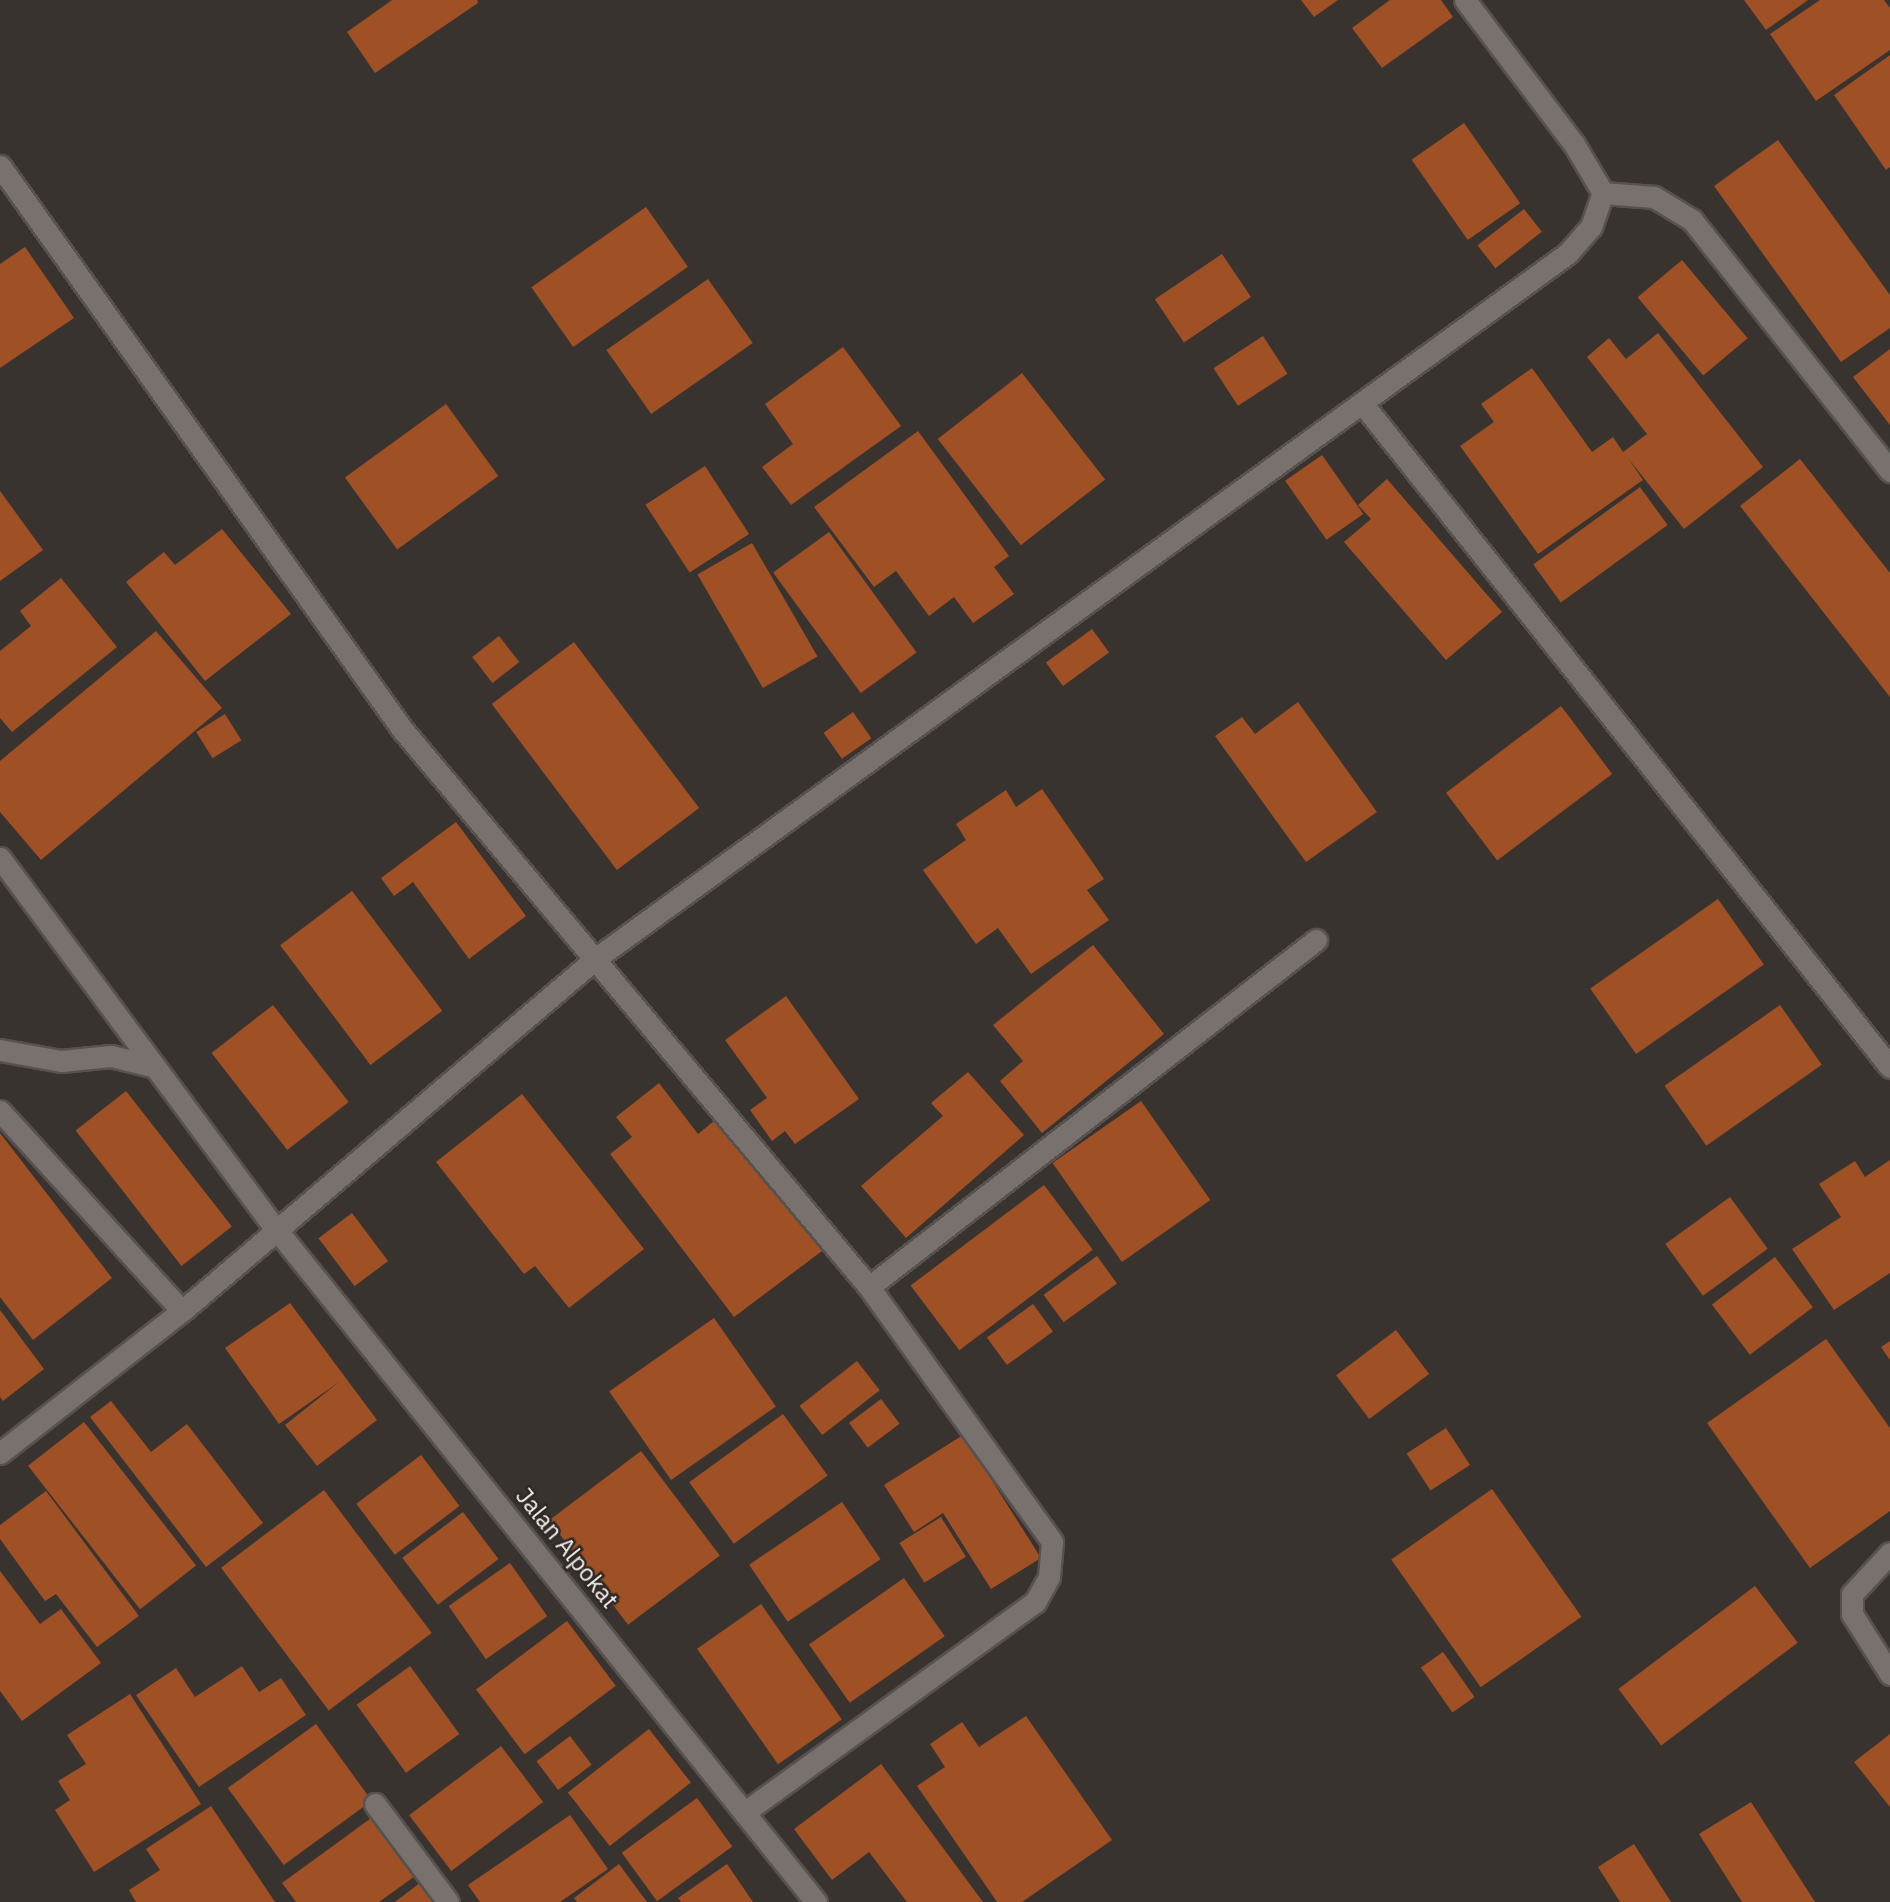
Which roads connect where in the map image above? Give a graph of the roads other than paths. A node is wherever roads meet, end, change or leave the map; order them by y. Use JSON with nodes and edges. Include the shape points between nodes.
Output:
{"nodes":[{"id":1,"x":1465,"y":0,"type":"edge"},
{"id":2,"x":0,"y":166,"type":"edge"},
{"id":3,"x":1603,"y":193,"type":"junction"},
{"id":4,"x":1362,"y":403,"type":"junction"},
{"id":5,"x":1890,"y":471,"type":"edge"},
{"id":6,"x":0,"y":858,"type":"edge"},
{"id":7,"x":1316,"y":940,"type":"dead end"},
{"id":8,"x":595,"y":959,"type":"junction"},
{"id":9,"x":0,"y":1050,"type":"edge"},
{"id":10,"x":151,"y":1066,"type":"junction"},
{"id":11,"x":1890,"y":1067,"type":"edge"},
{"id":12,"x":0,"y":1111,"type":"edge"},
{"id":13,"x":276,"y":1229,"type":"junction"},
{"id":14,"x":869,"y":1287,"type":"junction"},
{"id":15,"x":182,"y":1311,"type":"junction"},
{"id":16,"x":0,"y":1453,"type":"edge"},
{"id":17,"x":1890,"y":1553,"type":"edge"},
{"id":18,"x":1890,"y":1674,"type":"edge"},
{"id":19,"x":375,"y":1804,"type":"dead end"},
{"id":20,"x":746,"y":1811,"type":"junction"},
{"id":21,"x":447,"y":1902,"type":"edge"},
{"id":22,"x":816,"y":1902,"type":"edge"}],
"edges":[{"from":1,"to":3,"type":"street","via":[[1574,144]]},
{"from":2,"to":8,"type":"street","via":[[402,729]]},
{"from":3,"to":4,"type":"street","via":[[1591,227],[1568,253]]},
{"from":3,"to":5,"type":"street","via":[[1654,197],[1692,220]]},
{"from":4,"to":8,"type":"street"},
{"from":4,"to":11,"type":"street"},
{"from":6,"to":10,"type":"street","name":"Jalan Alpokat"},
{"from":7,"to":14,"type":"street"},
{"from":8,"to":13,"type":"street"},
{"from":8,"to":14,"type":"street"},
{"from":9,"to":10,"type":"street","via":[[61,1061],[111,1056]]},
{"from":10,"to":13,"type":"street","name":"Jalan Alpokat"},
{"from":12,"to":15,"type":"street"},
{"from":13,"to":15,"type":"street"},
{"from":13,"to":20,"type":"street","name":"Jalan Alpokat"},
{"from":14,"to":20,"type":"street","via":[[1052,1542],[1049,1577],[1035,1602]]},
{"from":15,"to":16,"type":"street"},
{"from":17,"to":18,"type":"street","via":[[1852,1594],[1852,1604],[1865,1636]]},
{"from":19,"to":21,"type":"street"},
{"from":20,"to":22,"type":"street","name":"Jalan Alpokat"}]}
